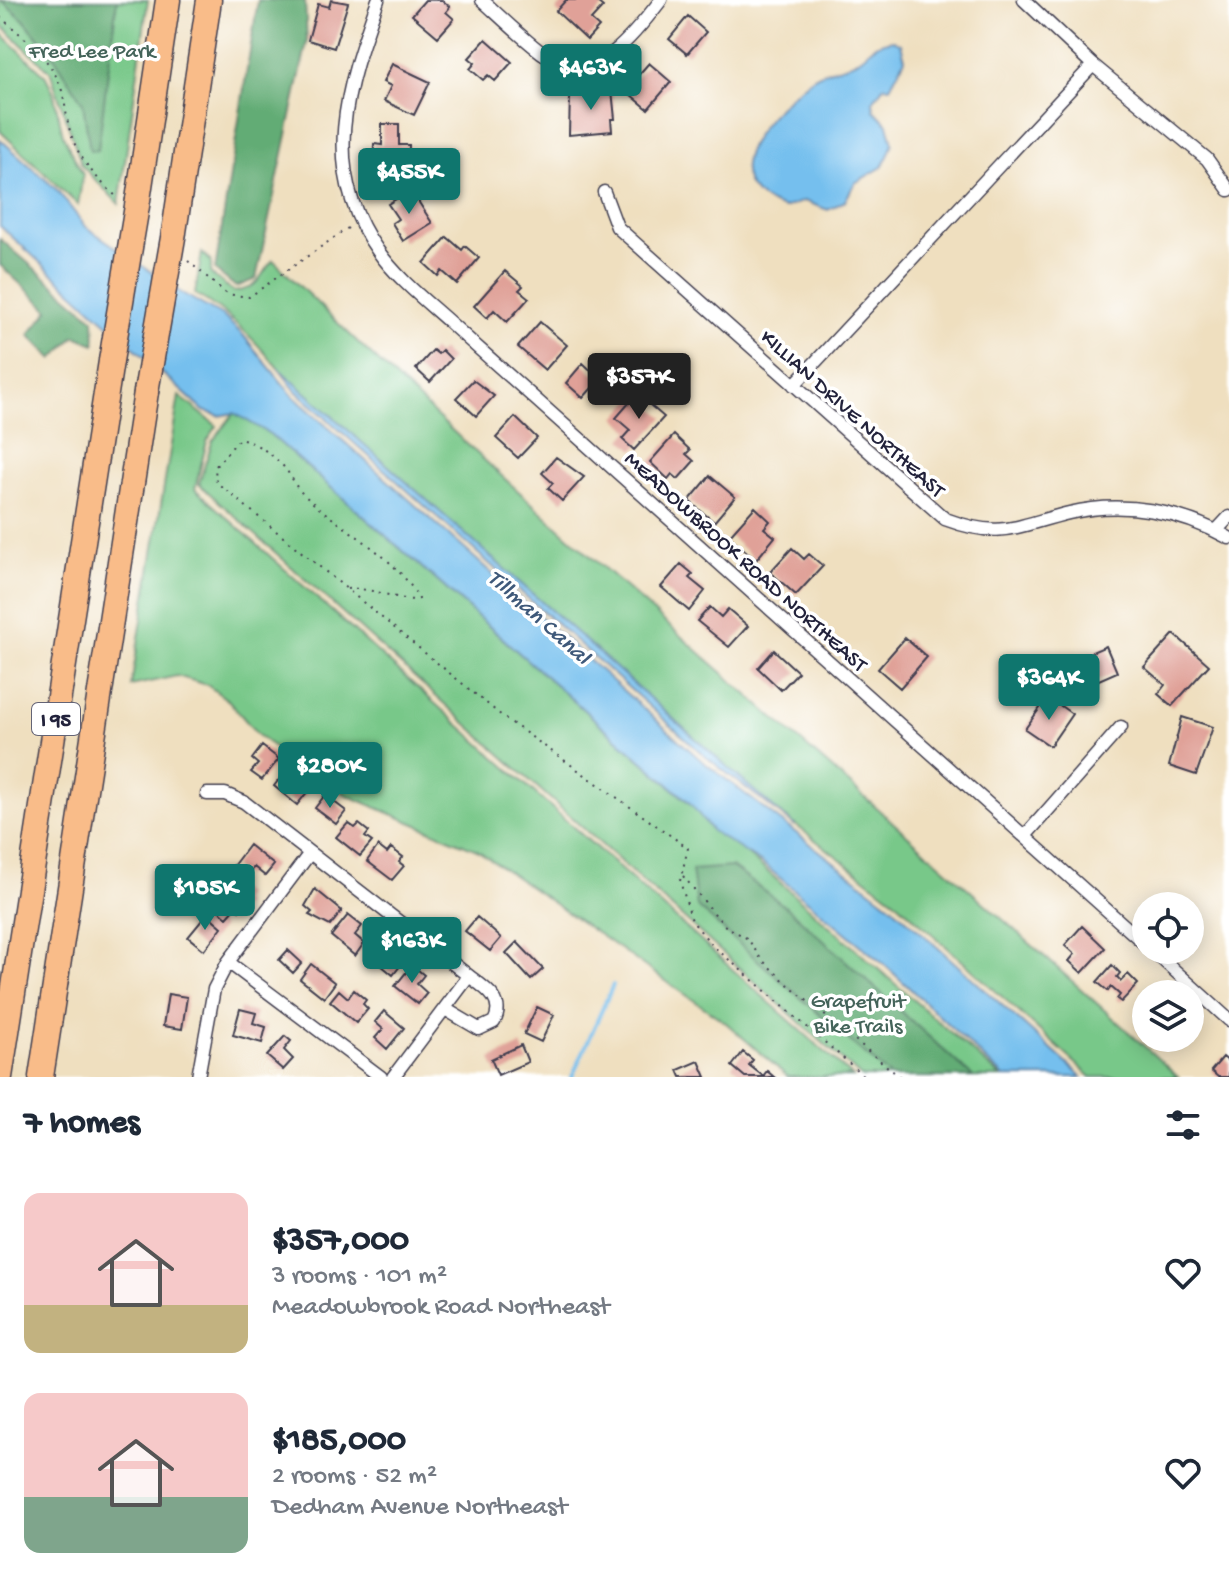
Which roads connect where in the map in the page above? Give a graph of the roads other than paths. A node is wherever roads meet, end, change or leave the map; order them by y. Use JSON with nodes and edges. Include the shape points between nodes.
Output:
{"nodes":[{"id":1,"x":168,"y":0,"type":"edge"},
{"id":2,"x":209,"y":0,"type":"edge"},
{"id":3,"x":378,"y":0,"type":"edge"},
{"id":4,"x":482,"y":0,"type":"edge"},
{"id":5,"x":661,"y":0,"type":"edge"},
{"id":6,"x":1024,"y":0,"type":"edge"},
{"id":7,"x":1093,"y":65,"type":"junction"},
{"id":8,"x":1229,"y":190,"type":"edge"},
{"id":9,"x":604,"y":192,"type":"dead end"},
{"id":10,"x":794,"y":385,"type":"junction"},
{"id":11,"x":1229,"y":517,"type":"edge"},
{"id":12,"x":1216,"y":531,"type":"junction"},
{"id":13,"x":1229,"y":538,"type":"edge"},
{"id":14,"x":1121,"y":727,"type":"dead end"},
{"id":15,"x":207,"y":794,"type":"dead end"},
{"id":16,"x":1025,"y":836,"type":"junction"},
{"id":17,"x":310,"y":853,"type":"junction"},
{"id":18,"x":1132,"y":932,"type":"edge"},
{"id":19,"x":228,"y":962,"type":"junction"},
{"id":20,"x":1167,"y":964,"type":"edge"},
{"id":21,"x":469,"y":976,"type":"junction"},
{"id":22,"x":445,"y":1009,"type":"junction"},
{"id":23,"x":1229,"y":1020,"type":"edge"},
{"id":24,"x":0,"y":1077,"type":"edge"},
{"id":25,"x":41,"y":1077,"type":"edge"},
{"id":26,"x":198,"y":1077,"type":"edge"},
{"id":27,"x":381,"y":1077,"type":"edge"},
{"id":28,"x":393,"y":1077,"type":"edge"}],
"edges":[{"from":1,"to":24,"type":"highway","number":"I 95","bridge":true},
{"from":2,"to":25,"type":"highway","number":"I 95","bridge":true},
{"from":3,"to":16,"type":"street","name":"MEADOWBROOK ROAD NORTHEAST","via":[[343,123],[342,162],[359,219],[379,252],[457,329]]},
{"from":4,"to":5,"type":"street","via":[[541,54],[564,67],[583,68],[615,54]]},
{"from":6,"to":7,"type":"street"},
{"from":7,"to":8,"type":"street","via":[[1207,159]]},
{"from":7,"to":10,"type":"street"},
{"from":9,"to":10,"type":"street","name":"KILLIAN DRIVE NORTHEAST","via":[[617,227]]},
{"from":10,"to":12,"type":"street","name":"KILLIAN DRIVE NORTHEAST","via":[[925,504],[974,530],[1012,531],[1070,513],[1125,508],[1168,512]]},
{"from":11,"to":12,"type":"street"},
{"from":12,"to":13,"type":"street","name":"KILLIAN DRIVE NORTHEAST"},
{"from":14,"to":16,"type":"street"},
{"from":15,"to":17,"type":"street","via":[[244,802]]},
{"from":16,"to":18,"type":"street","name":"MEADOWBROOK ROAD NORTHEAST"},
{"from":17,"to":19,"type":"street"},
{"from":17,"to":21,"type":"street"},
{"from":19,"to":26,"type":"street","via":[[214,989]]},
{"from":19,"to":27,"type":"street"},
{"from":20,"to":23,"type":"street"},
{"from":21,"to":22,"type":"street"},
{"from":21,"to":22,"type":"street","via":[[495,999],[494,1022],[479,1029]]},
{"from":22,"to":28,"type":"street"}]}
